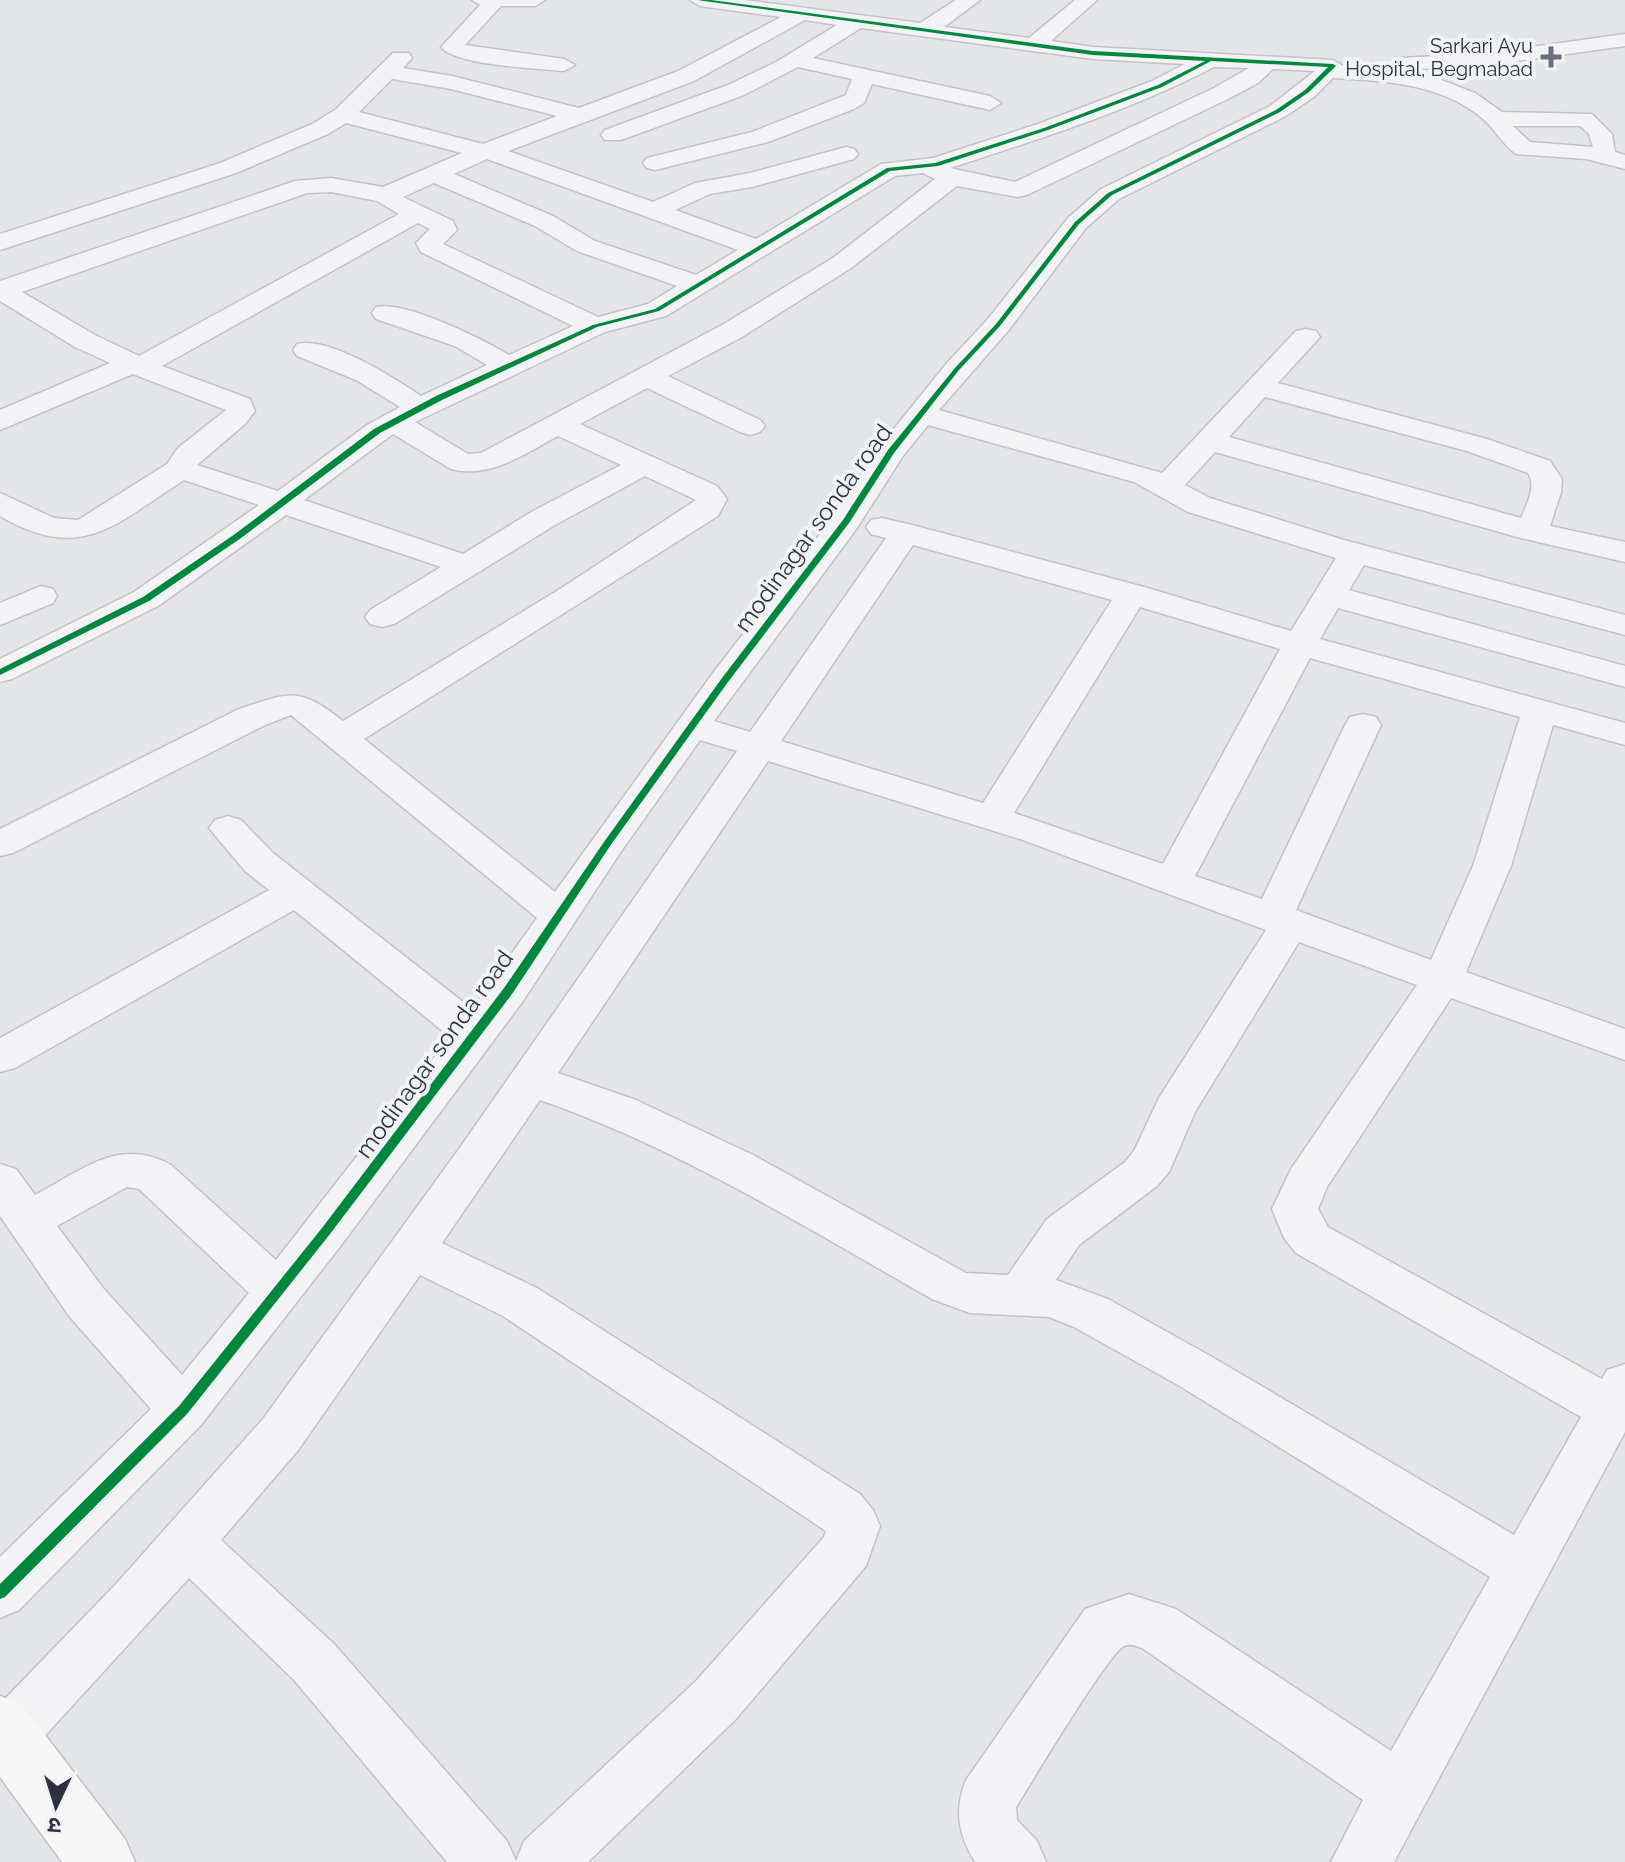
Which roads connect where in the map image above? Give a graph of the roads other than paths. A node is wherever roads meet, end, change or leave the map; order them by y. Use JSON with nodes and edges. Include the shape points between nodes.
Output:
{"nodes":[{"id":1,"x":482,"y":0,"type":"edge"},
{"id":2,"x":535,"y":0,"type":"edge"},
{"id":3,"x":700,"y":0,"type":"edge"},
{"id":4,"x":970,"y":0,"type":"edge"},
{"id":5,"x":1087,"y":0,"type":"edge"},
{"id":6,"x":495,"y":1,"type":"edge"},
{"id":7,"x":800,"y":15,"type":"junction"},
{"id":8,"x":856,"y":22,"type":"junction"},
{"id":9,"x":923,"y":31,"type":"junction"},
{"id":10,"x":1625,"y":40,"type":"edge"},
{"id":11,"x":1034,"y":45,"type":"junction"},
{"id":12,"x":794,"y":60,"type":"junction"},
{"id":13,"x":1208,"y":61,"type":"junction"},
{"id":14,"x":1267,"y":63,"type":"junction"},
{"id":15,"x":564,"y":65,"type":"dead end"},
{"id":16,"x":1330,"y":68,"type":"junction"},
{"id":17,"x":867,"y":77,"type":"junction"},
{"id":18,"x":990,"y":103,"type":"dead end"},
{"id":19,"x":343,"y":115,"type":"junction"},
{"id":20,"x":582,"y":116,"type":"junction"},
{"id":21,"x":1498,"y":119,"type":"junction"},
{"id":22,"x":780,"y":130,"type":"junction"},
{"id":23,"x":613,"y":135,"type":"dead end"},
{"id":24,"x":282,"y":146,"type":"junction"},
{"id":25,"x":486,"y":151,"type":"junction"},
{"id":26,"x":313,"y":153,"type":"dead end"},
{"id":27,"x":846,"y":154,"type":"junction"},
{"id":28,"x":1614,"y":158,"type":"edge"},
{"id":29,"x":655,"y":163,"type":"dead end"},
{"id":30,"x":898,"y":166,"type":"junction"},
{"id":31,"x":938,"y":171,"type":"junction"},
{"id":32,"x":427,"y":176,"type":"junction"},
{"id":33,"x":388,"y":183,"type":"junction"},
{"id":34,"x":654,"y":211,"type":"junction"},
{"id":35,"x":419,"y":213,"type":"junction"},
{"id":36,"x":0,"y":242,"type":"edge"},
{"id":37,"x":759,"y":249,"type":"junction"},
{"id":38,"x":698,"y":285,"type":"junction"},
{"id":39,"x":0,"y":290,"type":"edge"},
{"id":40,"x":385,"y":313,"type":"dead end"},
{"id":41,"x":595,"y":326,"type":"junction"},
{"id":42,"x":1306,"y":337,"type":"dead end"},
{"id":43,"x":307,"y":350,"type":"dead end"},
{"id":44,"x":136,"y":366,"type":"junction"},
{"id":45,"x":509,"y":367,"type":"junction"},
{"id":46,"x":646,"y":376,"type":"junction"},
{"id":47,"x":1259,"y":387,"type":"junction"},
{"id":48,"x":420,"y":408,"type":"junction"},
{"id":49,"x":932,"y":416,"type":"junction"},
{"id":50,"x":0,"y":421,"type":"edge"},
{"id":51,"x":394,"y":422,"type":"junction"},
{"id":52,"x":558,"y":425,"type":"junction"},
{"id":53,"x":750,"y":426,"type":"dead end"},
{"id":54,"x":1209,"y":441,"type":"junction"},
{"id":55,"x":646,"y":464,"type":"junction"},
{"id":56,"x":181,"y":469,"type":"junction"},
{"id":57,"x":1165,"y":488,"type":"junction"},
{"id":58,"x":281,"y":503,"type":"junction"},
{"id":59,"x":6,"y":513,"type":"edge"},
{"id":60,"x":852,"y":522,"type":"junction"},
{"id":61,"x":1532,"y":531,"type":"junction"},
{"id":62,"x":901,"y":532,"type":"junction"},
{"id":63,"x":1625,"y":552,"type":"edge"},
{"id":64,"x":1355,"y":553,"type":"junction"},
{"id":65,"x":465,"y":565,"type":"junction"},
{"id":66,"x":1132,"y":594,"type":"junction"},
{"id":67,"x":1329,"y":595,"type":"junction"},
{"id":68,"x":41,"y":596,"type":"dead end"},
{"id":69,"x":0,"y":615,"type":"edge"},
{"id":70,"x":382,"y":617,"type":"dead end"},
{"id":71,"x":1625,"y":625,"type":"edge"},
{"id":72,"x":1300,"y":644,"type":"junction"},
{"id":73,"x":0,"y":672,"type":"edge"},
{"id":74,"x":1625,"y":677,"type":"edge"},
{"id":75,"x":1540,"y":710,"type":"junction"},
{"id":76,"x":1363,"y":725,"type":"dead end"},
{"id":77,"x":1625,"y":734,"type":"edge"},
{"id":78,"x":728,"y":735,"type":"junction"},
{"id":79,"x":342,"y":737,"type":"junction"},
{"id":80,"x":992,"y":818,"type":"junction"},
{"id":81,"x":228,"y":828,"type":"dead end"},
{"id":82,"x":0,"y":844,"type":"edge"},
{"id":83,"x":1173,"y":881,"type":"junction"},
{"id":84,"x":296,"y":892,"type":"junction"},
{"id":85,"x":558,"y":915,"type":"junction"},
{"id":86,"x":1282,"y":919,"type":"junction"},
{"id":87,"x":1443,"y":978,"type":"junction"},
{"id":88,"x":475,"y":1034,"type":"junction"},
{"id":89,"x":1625,"y":1045,"type":"edge"},
{"id":90,"x":0,"y":1057,"type":"edge"},
{"id":91,"x":531,"y":1080,"type":"junction"},
{"id":92,"x":0,"y":1181,"type":"edge"},
{"id":93,"x":28,"y":1220,"type":"junction"},
{"id":94,"x":413,"y":1250,"type":"junction"},
{"id":95,"x":278,"y":1291,"type":"junction"},
{"id":96,"x":1021,"y":1294,"type":"junction"},
{"id":97,"x":1618,"y":1397,"type":"edge"},
{"id":98,"x":183,"y":1410,"type":"junction"},
{"id":99,"x":187,"y":1542,"type":"junction"},
{"id":100,"x":1522,"y":1568,"type":"junction"},
{"id":101,"x":0,"y":1593,"type":"edge"},
{"id":102,"x":3,"y":1735,"type":"edge"},
{"id":103,"x":1400,"y":1791,"type":"junction"},
{"id":104,"x":102,"y":1862,"type":"edge"},
{"id":105,"x":486,"y":1862,"type":"edge"},
{"id":106,"x":545,"y":1862,"type":"edge"},
{"id":107,"x":1016,"y":1862,"type":"edge"},
{"id":108,"x":1361,"y":1862,"type":"edge"}],
"edges":[{"from":1,"to":6,"type":"street"},
{"from":2,"to":6,"type":"street"},
{"from":3,"to":7,"type":"street"},
{"from":4,"to":9,"type":"street"},
{"from":5,"to":11,"type":"street"},
{"from":6,"to":15,"type":"street","via":[[452,47]]},
{"from":7,"to":8,"type":"street"},
{"from":7,"to":20,"type":"street","via":[[686,76]]},
{"from":8,"to":9,"type":"street"},
{"from":8,"to":12,"type":"street"},
{"from":9,"to":11,"type":"street"},
{"from":10,"to":16,"type":"street","via":[[1489,59]]},
{"from":11,"to":13,"type":"street"},
{"from":12,"to":17,"type":"street"},
{"from":12,"to":23,"type":"street","via":[[736,90]]},
{"from":13,"to":14,"type":"street"},
{"from":13,"to":31,"type":"street","via":[[1160,86]]},
{"from":14,"to":16,"type":"street"},
{"from":14,"to":31,"type":"street","via":[[1222,93],[1018,190]]},
{"from":16,"to":21,"type":"street","via":[[1434,82]]},
{"from":16,"to":49,"type":"street","name":"modinagar sonda road","via":[[1278,111],[1110,194],[1077,223]]},
{"from":17,"to":18,"type":"street"},
{"from":17,"to":22,"type":"street","via":[[856,98]]},
{"from":19,"to":20,"type":"street","via":[[394,65]]},
{"from":19,"to":24,"type":"street"},
{"from":19,"to":25,"type":"street"},
{"from":20,"to":25,"type":"street"},
{"from":21,"to":28,"type":"street","via":[[1524,149]]},
{"from":21,"to":28,"type":"street","via":[[1584,119],[1593,124]]},
{"from":22,"to":27,"type":"street"},
{"from":22,"to":29,"type":"street"},
{"from":24,"to":26,"type":"street"},
{"from":24,"to":36,"type":"street"},
{"from":25,"to":32,"type":"street"},
{"from":25,"to":34,"type":"street"},
{"from":27,"to":30,"type":"street"},
{"from":27,"to":34,"type":"street","via":[[704,188]]},
{"from":30,"to":31,"type":"street"},
{"from":30,"to":37,"type":"street"},
{"from":31,"to":46,"type":"street","via":[[941,188],[842,263]]},
{"from":32,"to":33,"type":"street"},
{"from":32,"to":38,"type":"street","via":[[530,215],[586,246]]},
{"from":33,"to":35,"type":"street","via":[[388,199]]},
{"from":33,"to":39,"type":"street","via":[[304,186]]},
{"from":34,"to":37,"type":"street"},
{"from":35,"to":41,"type":"street","via":[[444,226],[430,247]]},
{"from":35,"to":44,"type":"street"},
{"from":37,"to":38,"type":"street"},
{"from":38,"to":41,"type":"street","via":[[657,310]]},
{"from":39,"to":44,"type":"street"},
{"from":40,"to":45,"type":"street","via":[[465,340]]},
{"from":41,"to":45,"type":"street"},
{"from":42,"to":47,"type":"street"},
{"from":43,"to":48,"type":"street","via":[[377,378]]},
{"from":44,"to":50,"type":"street"},
{"from":44,"to":56,"type":"street","via":[[240,405],[234,421],[189,453]]},
{"from":45,"to":48,"type":"street"},
{"from":46,"to":52,"type":"street"},
{"from":46,"to":53,"type":"street"},
{"from":47,"to":54,"type":"street"},
{"from":47,"to":61,"type":"street","via":[[1477,445],[1539,467],[1547,479],[1546,492]]},
{"from":48,"to":51,"type":"street"},
{"from":49,"to":57,"type":"street","via":[[1145,476]]},
{"from":49,"to":60,"type":"street","name":"modinagar sonda road","via":[[891,452]]},
{"from":51,"to":52,"type":"street","via":[[451,457],[476,465]]},
{"from":51,"to":58,"type":"street"},
{"from":52,"to":55,"type":"street"},
{"from":54,"to":57,"type":"street"},
{"from":54,"to":61,"type":"street"},
{"from":55,"to":65,"type":"street"},
{"from":55,"to":79,"type":"street","via":[[706,493],[712,499],[707,509]]},
{"from":56,"to":58,"type":"street"},
{"from":56,"to":59,"type":"street","via":[[77,531]]},
{"from":57,"to":64,"type":"street","via":[[1199,505]]},
{"from":58,"to":65,"type":"street"},
{"from":58,"to":73,"type":"street","via":[[146,599]]},
{"from":60,"to":62,"type":"street"},
{"from":60,"to":78,"type":"street","name":"modinagar sonda road"},
{"from":61,"to":63,"type":"street"},
{"from":62,"to":66,"type":"street"},
{"from":62,"to":78,"type":"street","via":[[831,637]]},
{"from":64,"to":67,"type":"street"},
{"from":64,"to":71,"type":"street"},
{"from":65,"to":70,"type":"street"},
{"from":66,"to":72,"type":"street"},
{"from":66,"to":80,"type":"street"},
{"from":67,"to":72,"type":"street"},
{"from":67,"to":74,"type":"street"},
{"from":68,"to":69,"type":"street"},
{"from":72,"to":75,"type":"street"},
{"from":72,"to":83,"type":"street"},
{"from":75,"to":77,"type":"street"},
{"from":75,"to":87,"type":"street","via":[[1492,866]]},
{"from":76,"to":86,"type":"street"},
{"from":78,"to":80,"type":"street"},
{"from":78,"to":85,"type":"street","name":"modinagar sonda road"},
{"from":78,"to":91,"type":"street"},
{"from":79,"to":82,"type":"street","via":[[303,707],[272,708]]},
{"from":79,"to":85,"type":"street"},
{"from":80,"to":83,"type":"street"},
{"from":81,"to":84,"type":"street"},
{"from":83,"to":86,"type":"street"},
{"from":84,"to":88,"type":"street"},
{"from":84,"to":90,"type":"street"},
{"from":85,"to":88,"type":"street","name":"modinagar sonda road"},
{"from":86,"to":87,"type":"street"},
{"from":86,"to":96,"type":"street","via":[[1174,1109],[1153,1160],[1063,1232]]},
{"from":87,"to":89,"type":"street"},
{"from":87,"to":97,"type":"street","via":[[1307,1181],[1295,1209],[1300,1225],[1312,1240]]},
{"from":88,"to":95,"type":"street","name":"modinagar sonda road"},
{"from":91,"to":94,"type":"street"},
{"from":91,"to":96,"type":"street","via":[[621,1111],[737,1167],[949,1286],[970,1294]]},
{"from":92,"to":93,"type":"street"},
{"from":93,"to":95,"type":"street","via":[[119,1171],[141,1169]]},
{"from":93,"to":98,"type":"street","via":[[86,1302]]},
{"from":94,"to":99,"type":"street","via":[[281,1434]]},
{"from":94,"to":106,"type":"street","via":[[520,1302],[610,1358],[841,1510],[854,1526],[847,1549],[716,1700]]},
{"from":95,"to":98,"type":"street","name":"modinagar sonda road"},
{"from":96,"to":100,"type":"street","via":[[1053,1298],[1104,1320]]},
{"from":97,"to":100,"type":"street"},
{"from":98,"to":101,"type":"street","name":"modinagar sonda road"},
{"from":99,"to":102,"type":"street"},
{"from":99,"to":105,"type":"street","via":[[314,1662]]},
{"from":100,"to":103,"type":"street"},
{"from":102,"to":104,"type":"main road"},
{"from":103,"to":107,"type":"street","via":[[1157,1627],[1129,1619],[1104,1627],[1085,1651],[987,1800],[985,1824]]},
{"from":103,"to":108,"type":"street"}]}
